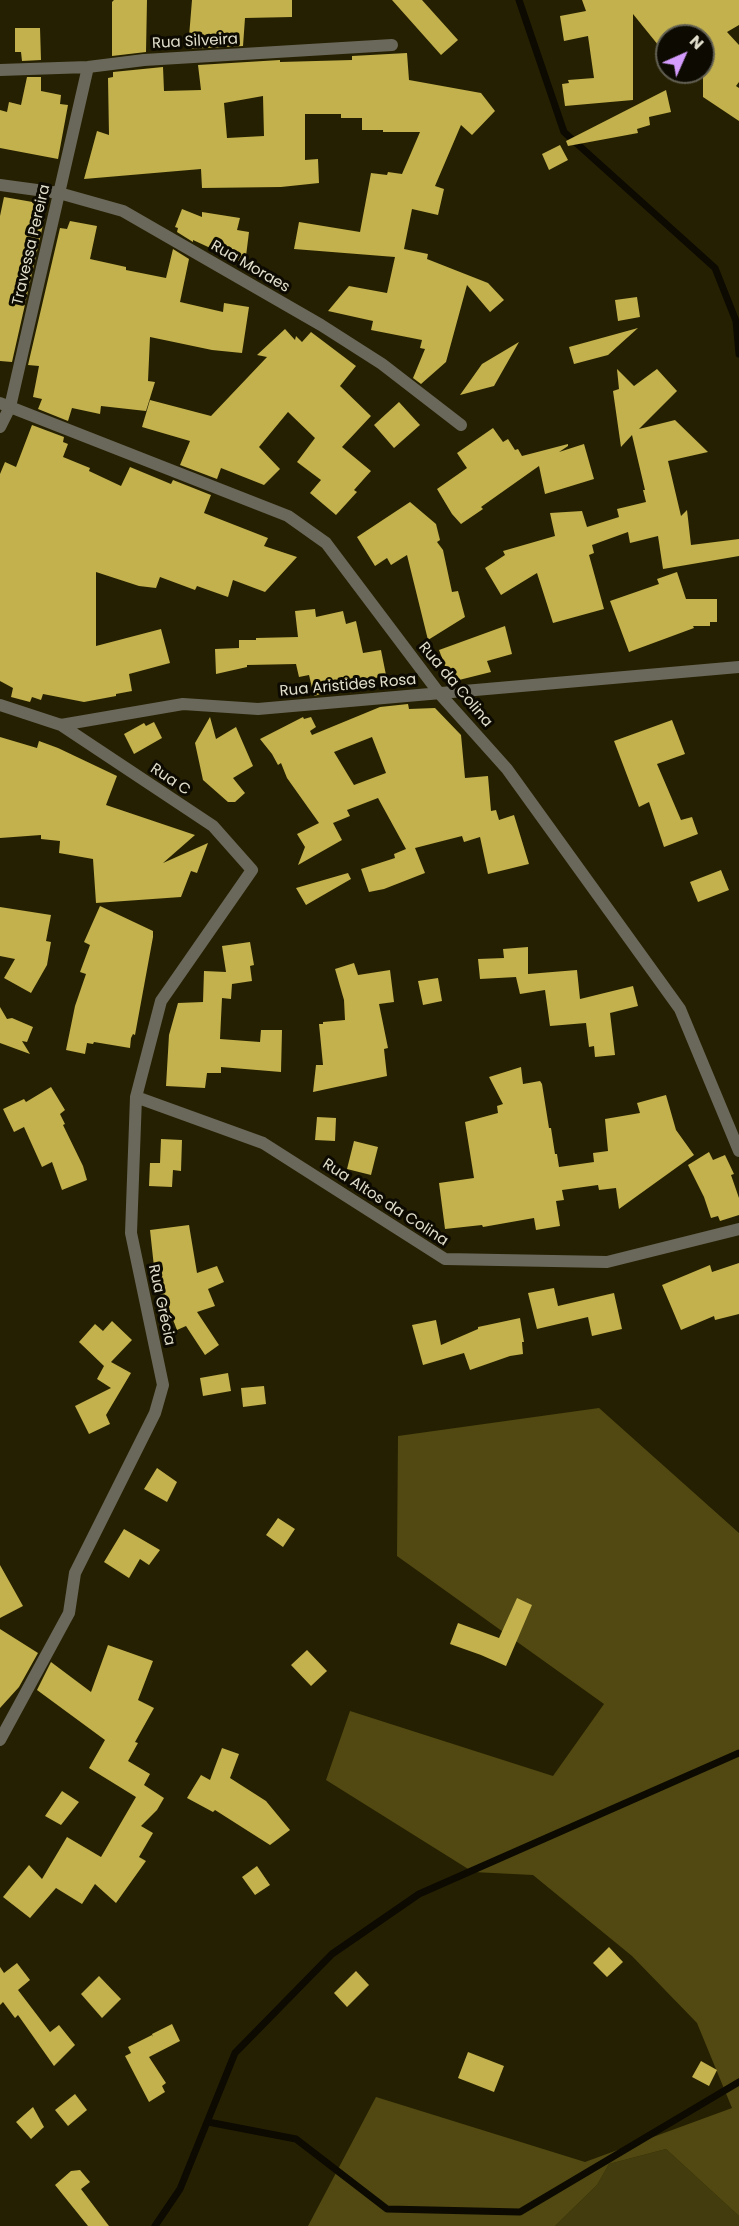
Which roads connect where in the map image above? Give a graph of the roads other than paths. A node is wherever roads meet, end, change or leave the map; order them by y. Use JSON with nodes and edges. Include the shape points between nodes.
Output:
{"nodes":[{"id":1,"x":392,"y":45,"type":"dead end"},
{"id":2,"x":88,"y":67,"type":"junction"},
{"id":3,"x":0,"y":70,"type":"edge"},
{"id":4,"x":0,"y":185,"type":"edge"},
{"id":5,"x":59,"y":193,"type":"junction"},
{"id":6,"x":5,"y":405,"type":"edge"},
{"id":7,"x":461,"y":425,"type":"dead end"},
{"id":8,"x":0,"y":427,"type":"edge"},
{"id":9,"x":739,"y":667,"type":"edge"},
{"id":10,"x":439,"y":693,"type":"junction"},
{"id":11,"x":0,"y":705,"type":"edge"},
{"id":12,"x":61,"y":725,"type":"junction"},
{"id":13,"x":252,"y":870,"type":"joint"},
{"id":14,"x":136,"y":1097,"type":"junction"},
{"id":15,"x":739,"y":1151,"type":"edge"},
{"id":16,"x":739,"y":1228,"type":"edge"},
{"id":17,"x":0,"y":1740,"type":"edge"}],
"edges":[{"from":1,"to":2,"type":"street","name":"Rua Silveira"},
{"from":2,"to":3,"type":"street","name":"Rua Silveira"},
{"from":2,"to":5,"type":"street","name":"Travessa Pereira"},
{"from":4,"to":5,"type":"street","name":"Rua Moraes"},
{"from":5,"to":6,"type":"street","name":"Travessa Pereira"},
{"from":5,"to":7,"type":"street","name":"Rua Moraes","via":[[123,212],[321,325],[382,364]]},
{"from":6,"to":8,"type":"street","name":"Travessa Pereira"},
{"from":6,"to":10,"type":"street","name":"Rua da Colina","via":[[288,516],[326,543]]},
{"from":9,"to":10,"type":"street","name":"Rua Aristides Rosa"},
{"from":10,"to":12,"type":"street","name":"Rua Aristides Rosa","via":[[258,709],[183,704]]},
{"from":10,"to":15,"type":"street","name":"Rua da Colina","via":[[507,769],[680,1009]]},
{"from":11,"to":12,"type":"street","name":"Rua Aristides Rosa"},
{"from":12,"to":13,"type":"street","name":"Rua C","via":[[213,826]]},
{"from":13,"to":14,"type":"street","name":"Rua Grécia","via":[[161,1000]]},
{"from":14,"to":16,"type":"street","name":"Rua Altos da Colina","via":[[263,1143],[447,1260],[607,1262]]},
{"from":14,"to":17,"type":"street","name":"Rua Grécia","via":[[131,1233],[163,1385],[155,1413],[75,1573],[69,1613]]}]}
